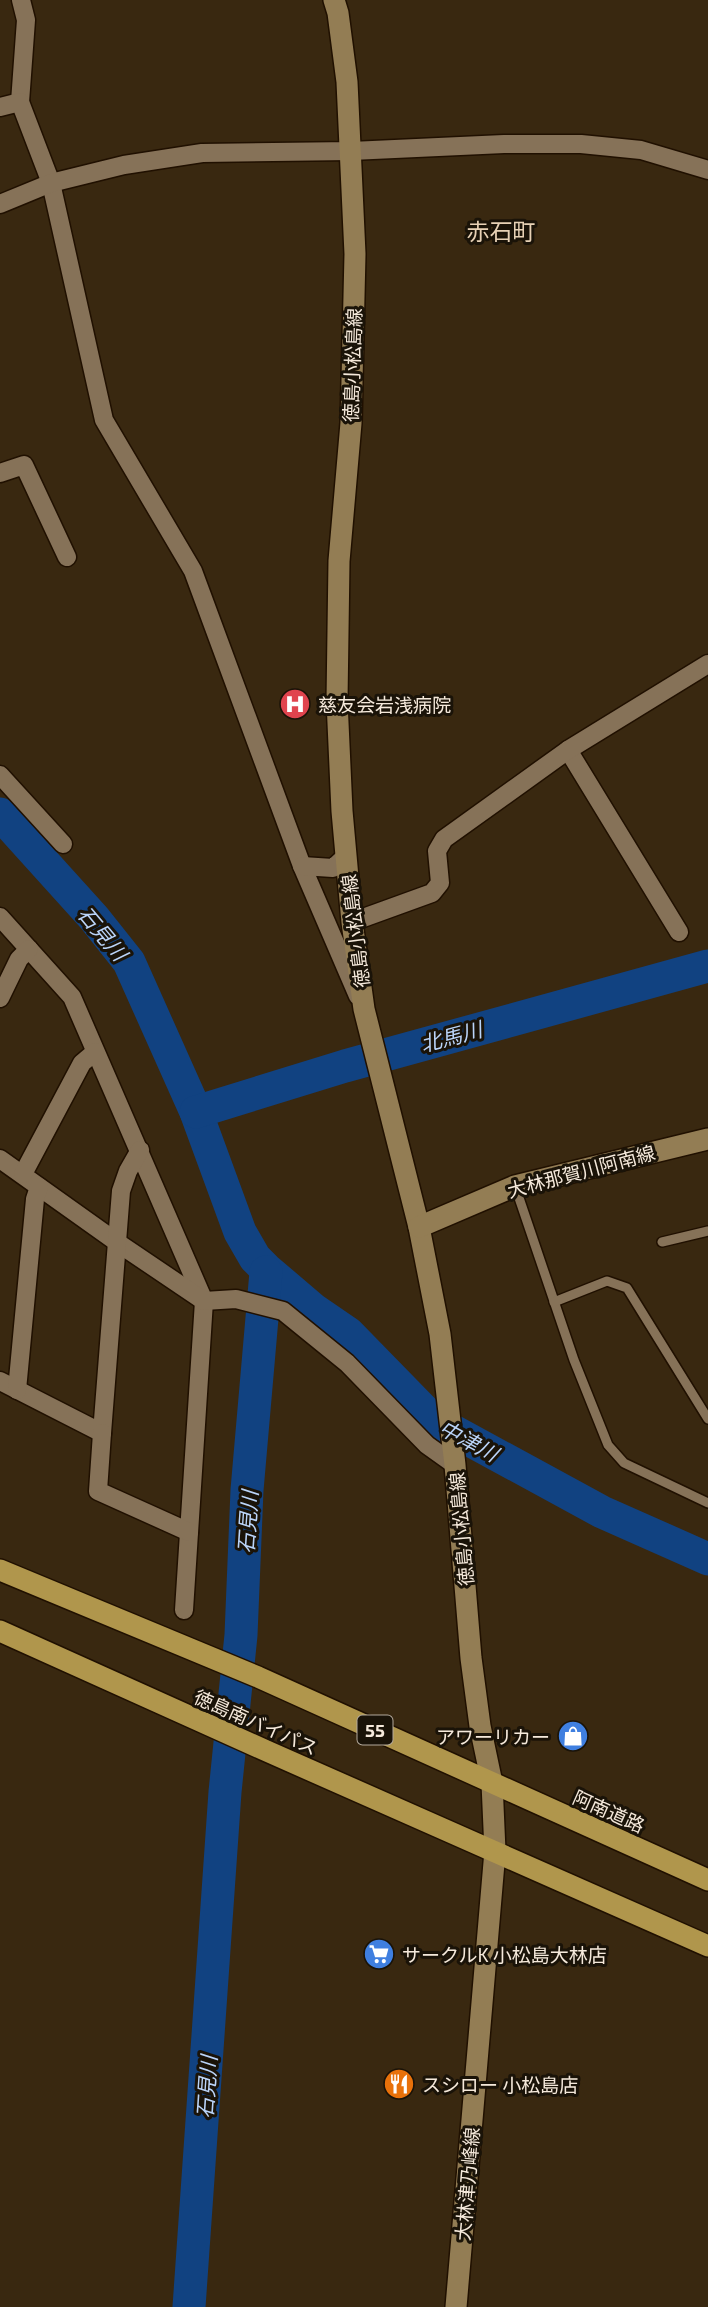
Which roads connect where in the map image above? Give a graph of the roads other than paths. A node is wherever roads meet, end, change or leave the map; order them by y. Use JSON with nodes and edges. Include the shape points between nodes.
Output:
{"nodes":[{"id":1,"x":21,"y":0,"type":"edge"},
{"id":2,"x":334,"y":0,"type":"edge"},
{"id":3,"x":20,"y":102,"type":"junction"},
{"id":4,"x":0,"y":107,"type":"edge"},
{"id":5,"x":351,"y":151,"type":"junction"},
{"id":6,"x":708,"y":170,"type":"edge"},
{"id":7,"x":51,"y":183,"type":"junction"},
{"id":8,"x":0,"y":204,"type":"edge"},
{"id":9,"x":0,"y":473,"type":"edge"},
{"id":10,"x":67,"y":558,"type":"dead end"},
{"id":11,"x":708,"y":664,"type":"edge"},
{"id":12,"x":568,"y":750,"type":"junction"},
{"id":13,"x":0,"y":775,"type":"edge"},
{"id":14,"x":63,"y":844,"type":"dead end"},
{"id":15,"x":346,"y":856,"type":"junction"},
{"id":16,"x":302,"y":866,"type":"junction"},
{"id":17,"x":0,"y":917,"type":"edge"},
{"id":18,"x":352,"y":922,"type":"junction"},
{"id":19,"x":679,"y":932,"type":"dead end"},
{"id":20,"x":29,"y":949,"type":"junction"},
{"id":21,"x":0,"y":998,"type":"edge"},
{"id":22,"x":364,"y":1009,"type":"junction"},
{"id":23,"x":95,"y":1052,"type":"junction"},
{"id":24,"x":708,"y":1139,"type":"edge"},
{"id":25,"x":140,"y":1150,"type":"junction"},
{"id":26,"x":0,"y":1158,"type":"edge"},
{"id":27,"x":23,"y":1174,"type":"junction"},
{"id":28,"x":515,"y":1186,"type":"junction"},
{"id":29,"x":39,"y":1187,"type":"junction"},
{"id":30,"x":419,"y":1227,"type":"junction"},
{"id":31,"x":708,"y":1231,"type":"edge"},
{"id":32,"x":662,"y":1242,"type":"dead end"},
{"id":33,"x":118,"y":1243,"type":"junction"},
{"id":34,"x":204,"y":1301,"type":"junction"},
{"id":35,"x":554,"y":1302,"type":"junction"},
{"id":36,"x":0,"y":1381,"type":"edge"},
{"id":37,"x":17,"y":1390,"type":"junction"},
{"id":38,"x":708,"y":1419,"type":"edge"},
{"id":39,"x":102,"y":1433,"type":"junction"},
{"id":40,"x":456,"y":1465,"type":"junction"},
{"id":41,"x":708,"y":1503,"type":"edge"},
{"id":42,"x":189,"y":1532,"type":"junction"},
{"id":43,"x":0,"y":1570,"type":"edge"},
{"id":44,"x":184,"y":1610,"type":"dead end"},
{"id":45,"x":0,"y":1631,"type":"edge"},
{"id":46,"x":492,"y":1783,"type":"junction"},
{"id":47,"x":495,"y":1851,"type":"junction"},
{"id":48,"x":708,"y":1880,"type":"edge"},
{"id":49,"x":708,"y":1946,"type":"edge"},
{"id":50,"x":456,"y":2307,"type":"edge"}],
"edges":[{"from":1,"to":3,"type":"street","via":[[26,20]]},
{"from":2,"to":5,"type":"main road","name":"徳島小松島線","via":[[347,82]]},
{"from":3,"to":4,"type":"street"},
{"from":3,"to":7,"type":"street"},
{"from":5,"to":6,"type":"street","via":[[581,144],[641,150]]},
{"from":5,"to":7,"type":"street","via":[[202,153],[124,164]]},
{"from":5,"to":15,"type":"main road","name":"徳島小松島線","via":[[355,254],[351,423],[339,561],[337,701]]},
{"from":7,"to":8,"type":"street"},
{"from":7,"to":16,"type":"street","via":[[104,420],[193,571]]},
{"from":9,"to":10,"type":"street","via":[[24,465]]},
{"from":11,"to":12,"type":"street"},
{"from":12,"to":18,"type":"street","via":[[444,839],[437,851],[440,883],[432,893]]},
{"from":12,"to":19,"type":"street"},
{"from":13,"to":14,"type":"street"},
{"from":15,"to":16,"type":"street","via":[[333,868]]},
{"from":15,"to":18,"type":"main road","name":"徳島小松島線"},
{"from":16,"to":22,"type":"street"},
{"from":17,"to":20,"type":"street"},
{"from":18,"to":22,"type":"main road","name":"徳島小松島線"},
{"from":20,"to":21,"type":"street"},
{"from":20,"to":23,"type":"street","via":[[72,997]]},
{"from":22,"to":30,"type":"main road","name":"徳島小松島線"},
{"from":23,"to":25,"type":"street"},
{"from":23,"to":27,"type":"street","via":[[82,1063]]},
{"from":24,"to":28,"type":"main road","name":"大林那賀川阿南線"},
{"from":25,"to":33,"type":"street","via":[[121,1191]]},
{"from":25,"to":34,"type":"street"},
{"from":26,"to":27,"type":"street"},
{"from":27,"to":29,"type":"street"},
{"from":28,"to":30,"type":"main road","name":"大林那賀川阿南線"},
{"from":28,"to":35,"type":"lane"},
{"from":29,"to":33,"type":"street"},
{"from":29,"to":37,"type":"street"},
{"from":30,"to":40,"type":"main road","name":"徳島小松島線","via":[[440,1334]]},
{"from":31,"to":32,"type":"lane"},
{"from":33,"to":34,"type":"street"},
{"from":33,"to":39,"type":"street"},
{"from":34,"to":40,"type":"street","via":[[236,1299],[283,1311],[347,1363],[428,1445]]},
{"from":34,"to":42,"type":"street"},
{"from":35,"to":38,"type":"lane","via":[[607,1281],[627,1288]]},
{"from":35,"to":41,"type":"lane","via":[[608,1445],[624,1463]]},
{"from":36,"to":37,"type":"street"},
{"from":37,"to":39,"type":"street"},
{"from":39,"to":42,"type":"street","via":[[98,1491]]},
{"from":40,"to":46,"type":"main road","name":"徳島小松島線","via":[[471,1657]]},
{"from":42,"to":44,"type":"street"},
{"from":43,"to":46,"type":"highway","number":"55","via":[[258,1677]]},
{"from":45,"to":47,"type":"highway","name":"徳島南バイパス"},
{"from":46,"to":47,"type":"main road","name":"徳島小松島線"},
{"from":46,"to":48,"type":"highway","name":"阿南道路","number":"55"},
{"from":47,"to":49,"type":"highway"},
{"from":47,"to":50,"type":"main road","name":"大林津乃峰線"}]}
